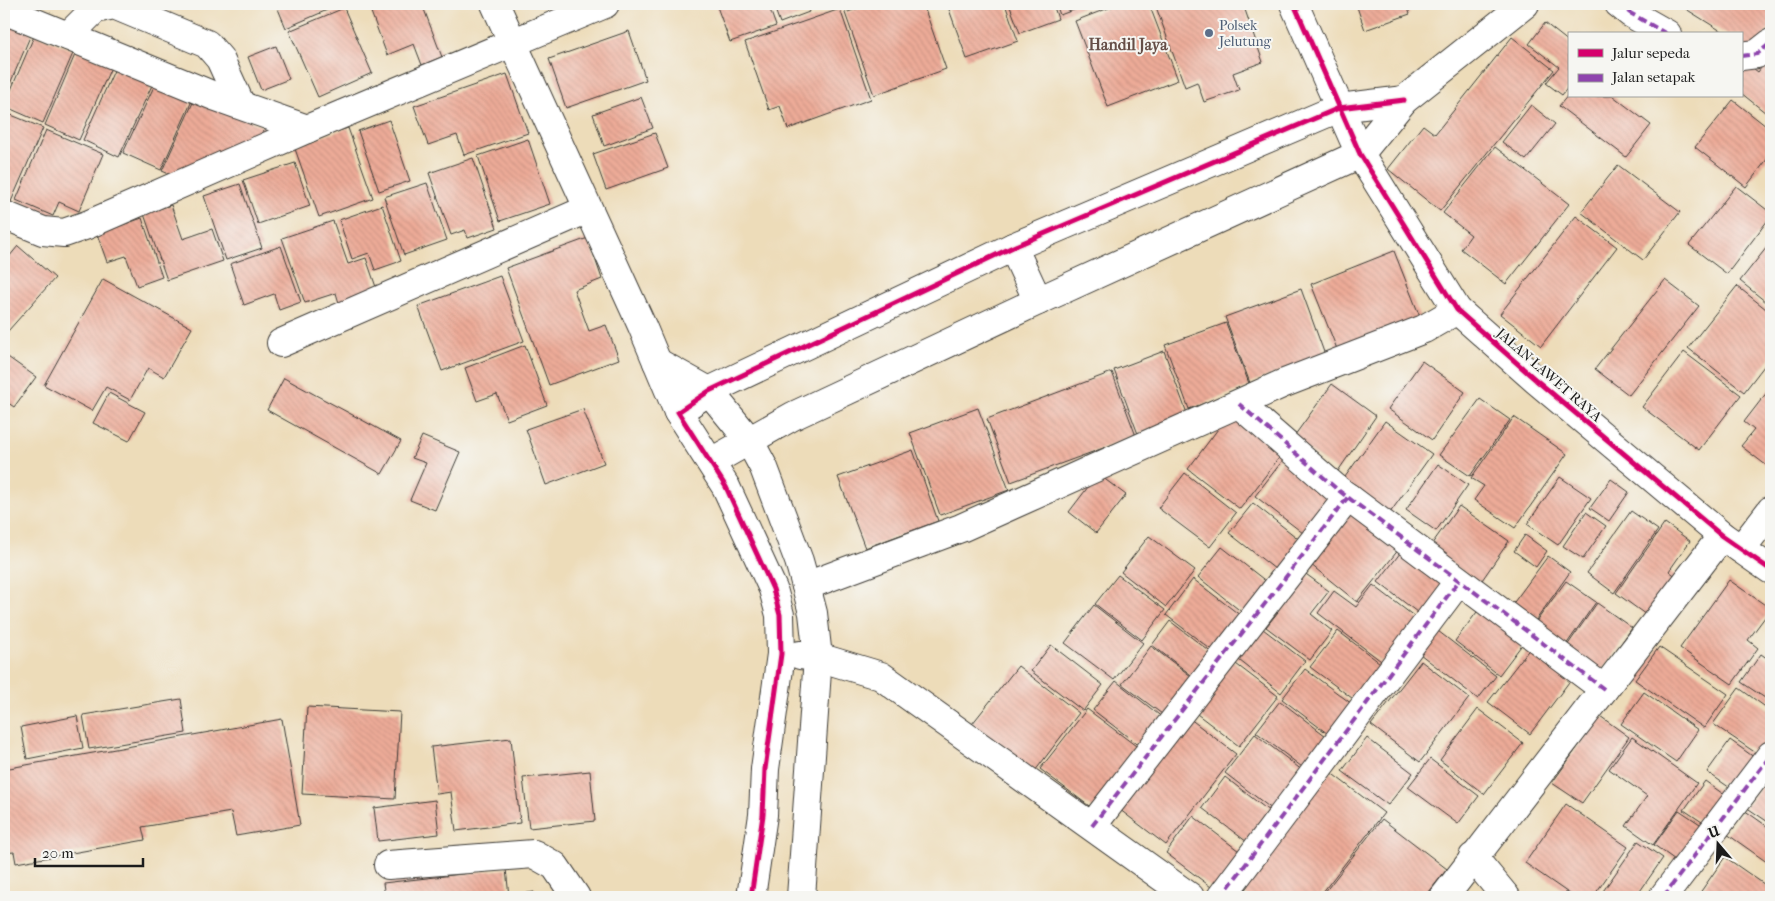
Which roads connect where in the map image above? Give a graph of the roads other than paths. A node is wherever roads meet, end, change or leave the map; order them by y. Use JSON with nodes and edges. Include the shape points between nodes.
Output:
{"nodes":[{"id":1,"x":495,"y":4,"type":"edge"},
{"id":2,"x":605,"y":4,"type":"edge"},
{"id":3,"x":1294,"y":4,"type":"edge"},
{"id":4,"x":1525,"y":4,"type":"edge"},
{"id":5,"x":1619,"y":4,"type":"edge"},
{"id":6,"x":22,"y":11,"type":"edge"},
{"id":7,"x":1664,"y":32,"type":"edge"},
{"id":8,"x":68,"y":36,"type":"junction"},
{"id":9,"x":1771,"y":42,"type":"edge"},
{"id":10,"x":512,"y":43,"type":"junction"},
{"id":11,"x":1742,"y":56,"type":"edge"},
{"id":12,"x":1404,"y":100,"type":"junction"},
{"id":13,"x":241,"y":105,"type":"junction"},
{"id":14,"x":1339,"y":108,"type":"junction"},
{"id":15,"x":307,"y":129,"type":"junction"},
{"id":16,"x":1360,"y":154,"type":"junction"},
{"id":17,"x":588,"y":209,"type":"junction"},
{"id":18,"x":4,"y":215,"type":"edge"},
{"id":19,"x":1013,"y":247,"type":"junction"},
{"id":20,"x":1038,"y":301,"type":"junction"},
{"id":21,"x":1457,"y":310,"type":"junction"},
{"id":22,"x":281,"y":343,"type":"dead end"},
{"id":23,"x":657,"y":362,"type":"junction"},
{"id":24,"x":709,"y":392,"type":"junction"},
{"id":25,"x":1239,"y":404,"type":"junction"},
{"id":26,"x":678,"y":412,"type":"junction"},
{"id":27,"x":749,"y":440,"type":"junction"},
{"id":28,"x":711,"y":462,"type":"junction"},
{"id":29,"x":1348,"y":497,"type":"junction"},
{"id":30,"x":1771,"y":510,"type":"edge"},
{"id":31,"x":1732,"y":542,"type":"junction"},
{"id":32,"x":1771,"y":570,"type":"edge"},
{"id":33,"x":1458,"y":582,"type":"junction"},
{"id":34,"x":806,"y":586,"type":"junction"},
{"id":35,"x":780,"y":661,"type":"junction"},
{"id":36,"x":817,"y":664,"type":"junction"},
{"id":37,"x":1604,"y":689,"type":"junction"},
{"id":38,"x":1771,"y":755,"type":"edge"},
{"id":39,"x":1092,"y":826,"type":"junction"},
{"id":40,"x":1473,"y":857,"type":"junction"},
{"id":41,"x":388,"y":865,"type":"dead end"},
{"id":42,"x":576,"y":897,"type":"edge"},
{"id":43,"x":751,"y":897,"type":"edge"},
{"id":44,"x":801,"y":897,"type":"edge"},
{"id":45,"x":1190,"y":897,"type":"edge"},
{"id":46,"x":1221,"y":897,"type":"edge"},
{"id":47,"x":1444,"y":897,"type":"edge"},
{"id":48,"x":1506,"y":897,"type":"edge"},
{"id":49,"x":1664,"y":897,"type":"edge"}],
"edges":[{"from":1,"to":10,"type":"street"},
{"from":2,"to":10,"type":"street"},
{"from":3,"to":14,"type":"street","name":"JALAN LAWET RAYA"},
{"from":4,"to":12,"type":"street"},
{"from":5,"to":7,"type":"street"},
{"from":6,"to":8,"type":"street"},
{"from":8,"to":13,"type":"street"},
{"from":8,"to":13,"type":"street","via":[[95,9],[114,5],[207,44],[220,59]]},
{"from":9,"to":11,"type":"street","via":[[1757,54]]},
{"from":10,"to":15,"type":"street"},
{"from":10,"to":17,"type":"street"},
{"from":12,"to":14,"type":"street"},
{"from":12,"to":16,"type":"street"},
{"from":13,"to":15,"type":"street"},
{"from":14,"to":16,"type":"street","name":"JALAN LAWET RAYA"},
{"from":14,"to":19,"type":"street"},
{"from":15,"to":18,"type":"street","via":[[64,233],[43,230]]},
{"from":16,"to":20,"type":"street"},
{"from":16,"to":21,"type":"street","name":"JALAN LAWET RAYA"},
{"from":17,"to":22,"type":"street"},
{"from":17,"to":23,"type":"street"},
{"from":19,"to":20,"type":"street"},
{"from":19,"to":24,"type":"street"},
{"from":20,"to":27,"type":"street","via":[[793,416]]},
{"from":21,"to":25,"type":"street","via":[[1424,329]]},
{"from":21,"to":31,"type":"street","name":"JALAN LAWET RAYA","via":[[1536,380]]},
{"from":23,"to":24,"type":"street"},
{"from":23,"to":26,"type":"street"},
{"from":24,"to":26,"type":"street"},
{"from":24,"to":27,"type":"street"},
{"from":25,"to":29,"type":"street"},
{"from":25,"to":34,"type":"street","via":[[961,528]]},
{"from":26,"to":28,"type":"street"},
{"from":27,"to":28,"type":"street"},
{"from":27,"to":34,"type":"street","via":[[764,468]]},
{"from":28,"to":35,"type":"street","via":[[774,589],[780,615]]},
{"from":29,"to":33,"type":"street"},
{"from":29,"to":39,"type":"street"},
{"from":30,"to":31,"type":"street"},
{"from":31,"to":32,"type":"street","name":"JALAN LAWET RAYA"},
{"from":31,"to":37,"type":"street"},
{"from":33,"to":37,"type":"street"},
{"from":33,"to":46,"type":"street"},
{"from":34,"to":36,"type":"street","via":[[813,613]]},
{"from":35,"to":36,"type":"street"},
{"from":35,"to":43,"type":"street"},
{"from":36,"to":39,"type":"street","via":[[881,676]]},
{"from":36,"to":44,"type":"street"},
{"from":37,"to":40,"type":"street"},
{"from":38,"to":49,"type":"street"},
{"from":39,"to":45,"type":"street"},
{"from":40,"to":47,"type":"street"},
{"from":40,"to":48,"type":"street"},
{"from":41,"to":42,"type":"street","via":[[534,854],[555,866]]}]}
